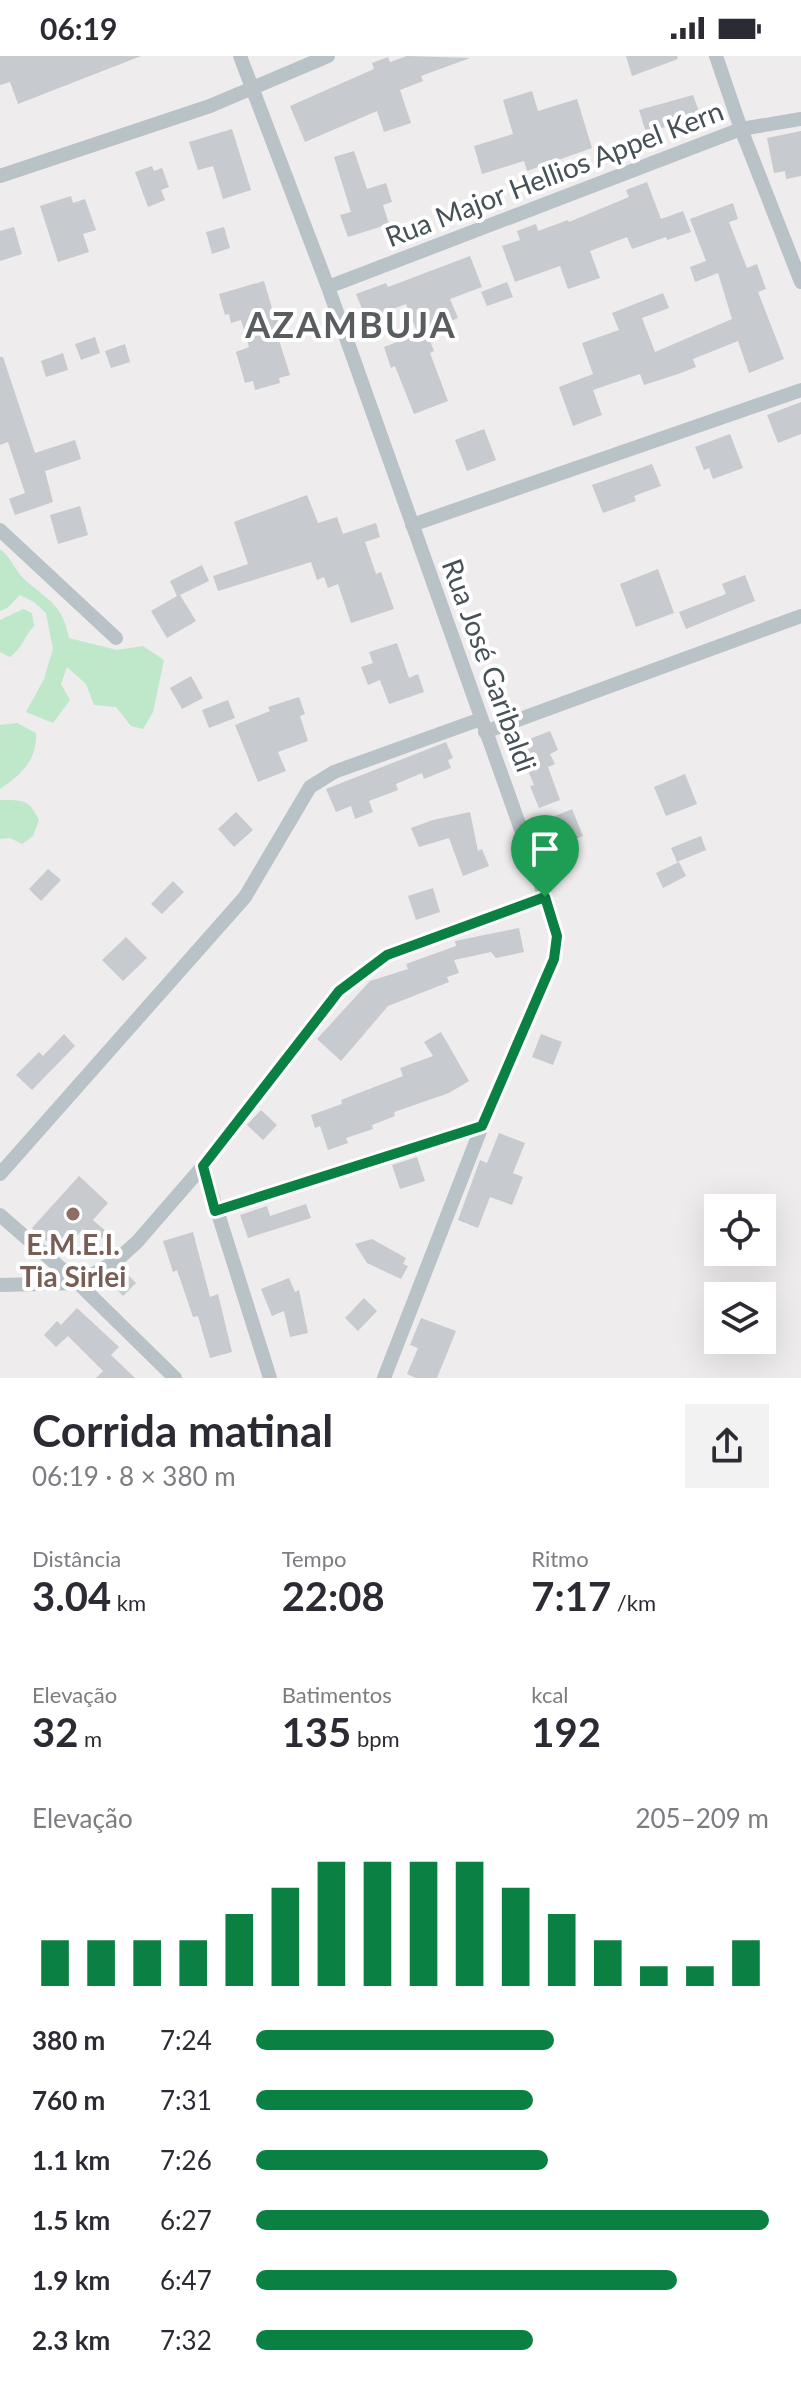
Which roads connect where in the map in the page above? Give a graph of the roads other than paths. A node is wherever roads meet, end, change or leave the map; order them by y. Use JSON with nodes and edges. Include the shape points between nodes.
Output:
{"nodes":[{"id":1,"x":240,"y":56,"type":"edge"},
{"id":2,"x":328,"y":56,"type":"edge"},
{"id":3,"x":716,"y":56,"type":"edge"},
{"id":4,"x":252,"y":90,"type":"junction"},
{"id":5,"x":801,"y":119,"type":"edge"},
{"id":6,"x":741,"y":129,"type":"junction"},
{"id":7,"x":0,"y":176,"type":"edge"},
{"id":8,"x":801,"y":282,"type":"edge"},
{"id":9,"x":328,"y":287,"type":"junction"},
{"id":10,"x":801,"y":390,"type":"edge"},
{"id":11,"x":412,"y":525,"type":"junction"},
{"id":12,"x":0,"y":530,"type":"edge"},
{"id":13,"x":801,"y":616,"type":"edge"},
{"id":14,"x":116,"y":638,"type":"dead end"},
{"id":15,"x":483,"y":726,"type":"junction"},
{"id":16,"x":545,"y":897,"type":"junction"},
{"id":17,"x":482,"y":1126,"type":"junction"},
{"id":18,"x":203,"y":1166,"type":"junction"},
{"id":19,"x":0,"y":1174,"type":"edge"},
{"id":20,"x":215,"y":1211,"type":"junction"},
{"id":21,"x":0,"y":1215,"type":"edge"},
{"id":22,"x":78,"y":1283,"type":"junction"},
{"id":23,"x":0,"y":1285,"type":"edge"},
{"id":24,"x":175,"y":1378,"type":"edge"},
{"id":25,"x":270,"y":1378,"type":"edge"},
{"id":26,"x":384,"y":1378,"type":"edge"}],
"edges":[{"from":1,"to":4,"type":"street","name":"Rua José Garibaldi"},
{"from":2,"to":4,"type":"street"},
{"from":3,"to":6,"type":"street"},
{"from":4,"to":7,"type":"street"},
{"from":4,"to":9,"type":"street","name":"Rua José Garibaldi"},
{"from":5,"to":6,"type":"street","name":"Rua Major Hellios Appel Kern"},
{"from":6,"to":8,"type":"street"},
{"from":6,"to":9,"type":"street","name":"Rua Major Hellios Appel Kern"},
{"from":9,"to":11,"type":"street","name":"Rua José Garibaldi"},
{"from":10,"to":11,"type":"street"},
{"from":11,"to":15,"type":"street","name":"Rua José Garibaldi"},
{"from":12,"to":14,"type":"street"},
{"from":13,"to":15,"type":"street"},
{"from":15,"to":16,"type":"street","name":"Rua José Garibaldi"},
{"from":15,"to":19,"type":"street","via":[[334,772],[310,787],[245,897]]},
{"from":16,"to":17,"type":"street","name":"Rua José Garibaldi","via":[[557,936],[554,959]]},
{"from":16,"to":18,"type":"street","via":[[387,955],[339,991]]},
{"from":17,"to":20,"type":"street"},
{"from":17,"to":26,"type":"street","name":"Rua José Garibaldi"},
{"from":18,"to":20,"type":"street"},
{"from":18,"to":22,"type":"street","via":[[137,1242]]},
{"from":20,"to":25,"type":"street"},
{"from":21,"to":22,"type":"street"},
{"from":22,"to":23,"type":"street"},
{"from":22,"to":24,"type":"street"}]}
